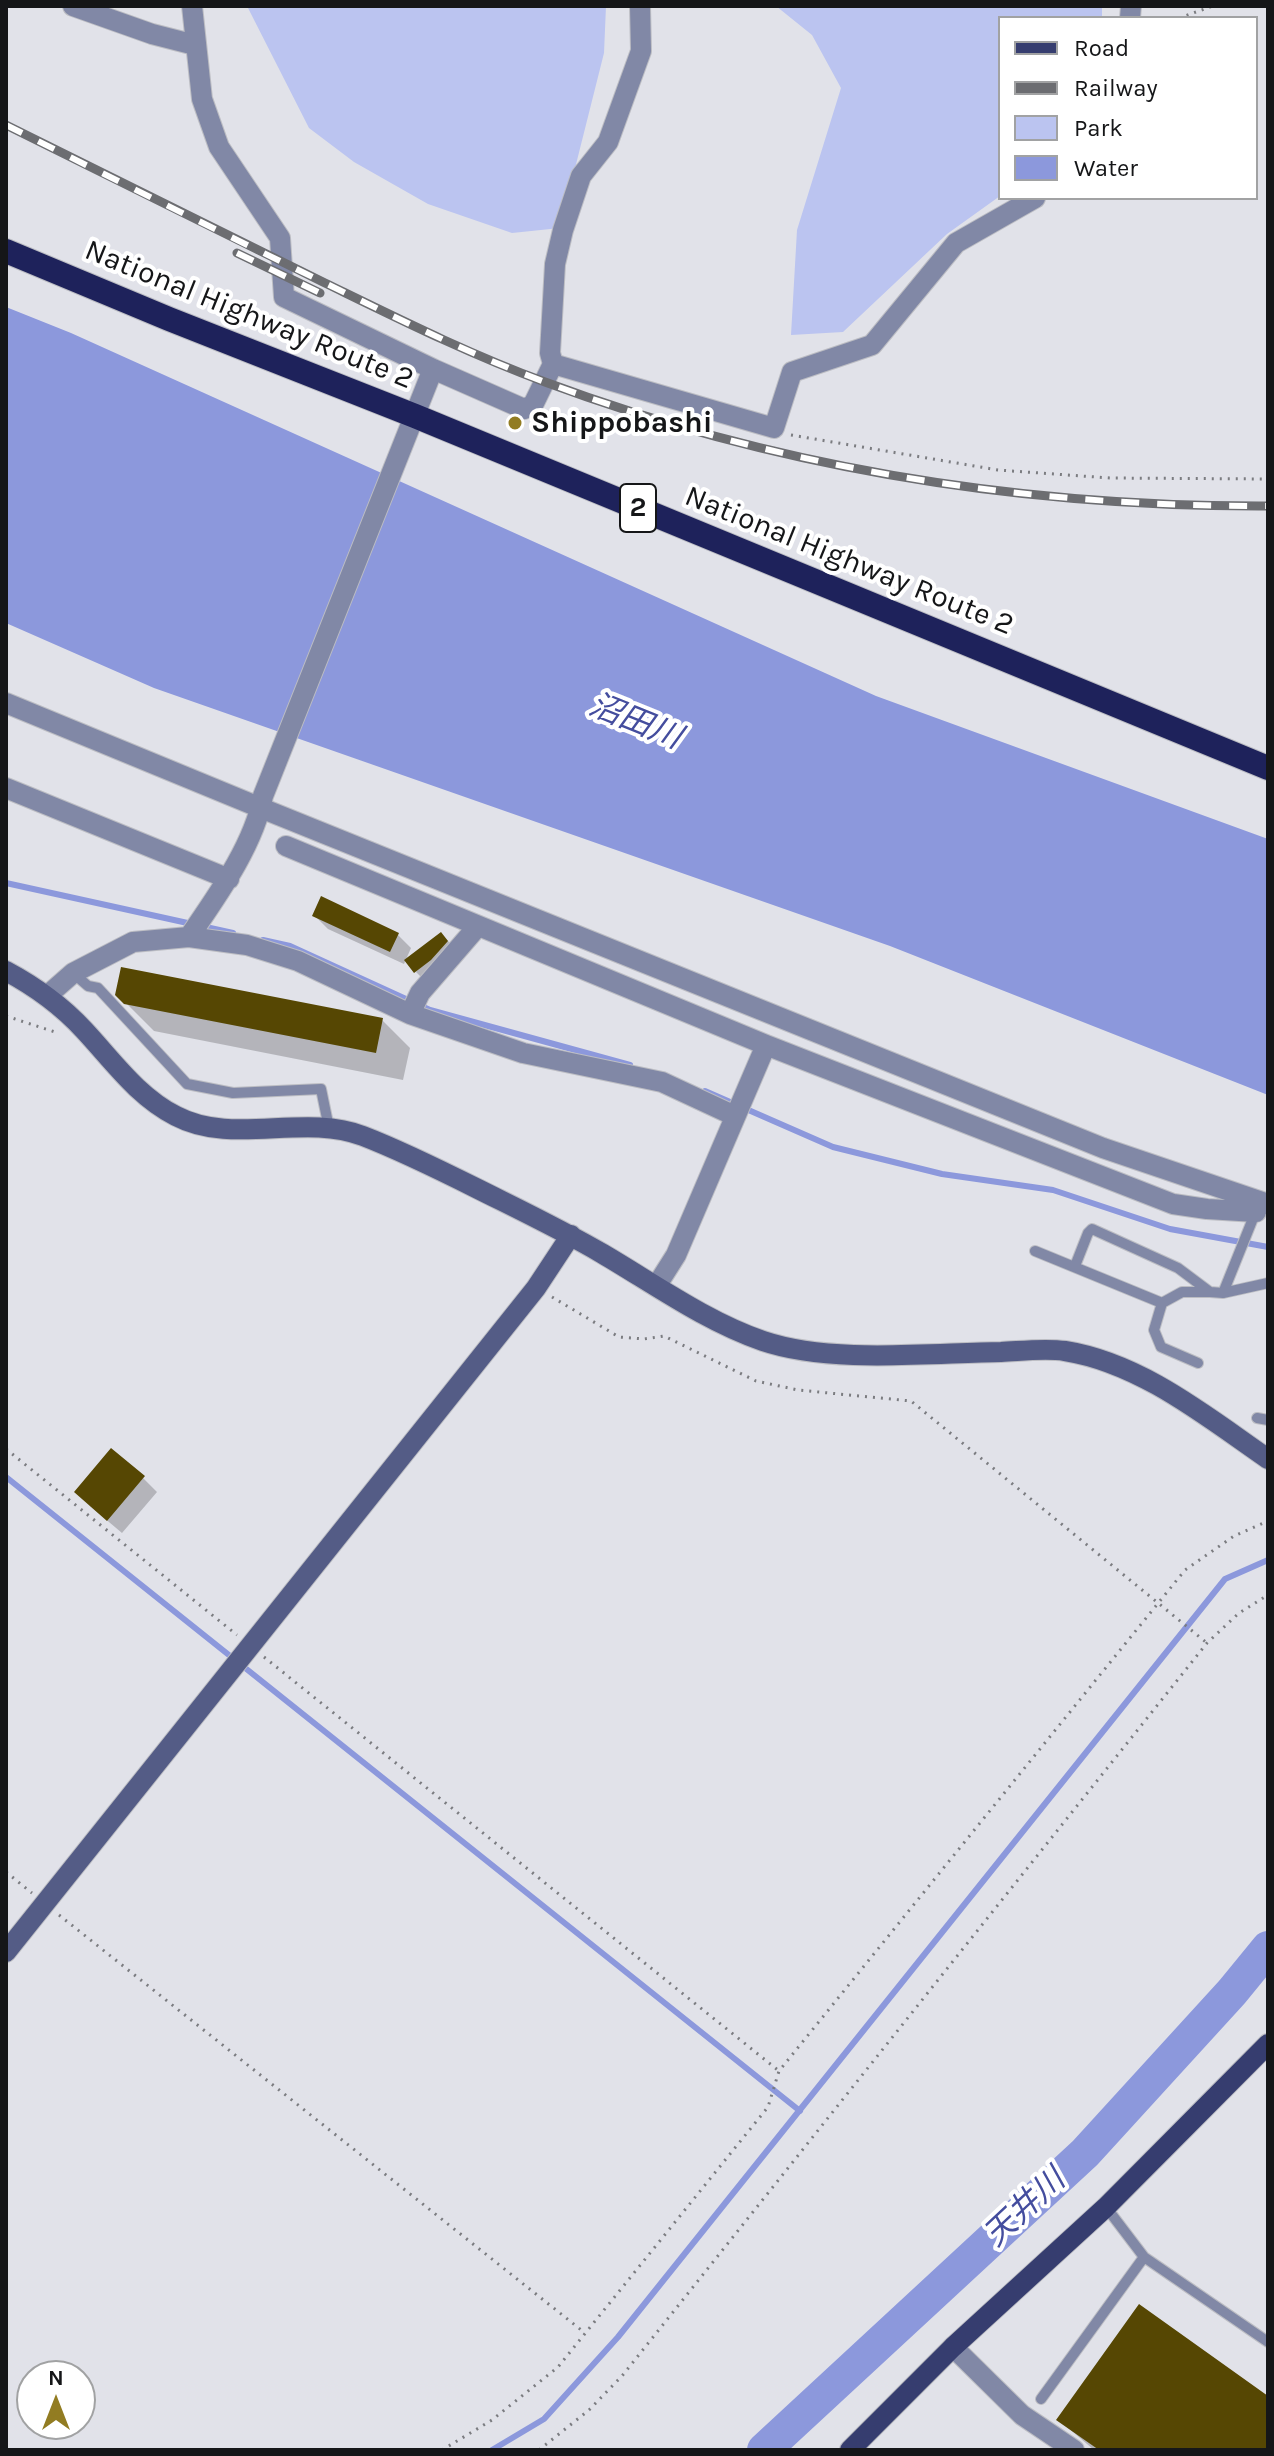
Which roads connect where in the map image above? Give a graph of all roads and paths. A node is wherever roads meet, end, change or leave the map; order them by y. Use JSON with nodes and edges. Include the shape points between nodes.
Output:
{"nodes":[{"id":1,"x":73,"y":6,"type":"edge"},
{"id":2,"x":192,"y":6,"type":"edge"},
{"id":3,"x":640,"y":6,"type":"edge"},
{"id":4,"x":1213,"y":6,"type":"edge"},
{"id":5,"x":1185,"y":16,"type":"edge"},
{"id":6,"x":195,"y":45,"type":"junction"},
{"id":7,"x":1031,"y":200,"type":"edge"},
{"id":8,"x":6,"y":251,"type":"edge"},
{"id":9,"x":553,"y":364,"type":"junction"},
{"id":10,"x":433,"y":369,"type":"junction"},
{"id":11,"x":415,"y":416,"type":"junction"},
{"id":12,"x":774,"y":428,"type":"junction"},
{"id":13,"x":1268,"y":479,"type":"edge"},
{"id":14,"x":6,"y":703,"type":"edge"},
{"id":15,"x":1268,"y":768,"type":"edge"},
{"id":16,"x":6,"y":788,"type":"edge"},
{"id":17,"x":262,"y":802,"type":"junction"},
{"id":18,"x":286,"y":846,"type":"dead end"},
{"id":19,"x":229,"y":879,"type":"junction"},
{"id":20,"x":478,"y":926,"type":"junction"},
{"id":21,"x":189,"y":937,"type":"junction"},
{"id":22,"x":6,"y":971,"type":"edge"},
{"id":23,"x":73,"y":973,"type":"junction"},
{"id":24,"x":48,"y":995,"type":"junction"},
{"id":25,"x":410,"y":1014,"type":"junction"},
{"id":26,"x":6,"y":1016,"type":"edge"},
{"id":27,"x":83,"y":1028,"type":"junction"},
{"id":28,"x":766,"y":1045,"type":"junction"},
{"id":29,"x":735,"y":1116,"type":"junction"},
{"id":30,"x":329,"y":1128,"type":"junction"},
{"id":31,"x":1261,"y":1206,"type":"edge"},
{"id":32,"x":571,"y":1235,"type":"junction"},
{"id":33,"x":1035,"y":1251,"type":"dead end"},
{"id":34,"x":1075,"y":1266,"type":"junction"},
{"id":35,"x":1268,"y":1283,"type":"edge"},
{"id":36,"x":657,"y":1285,"type":"junction"},
{"id":37,"x":536,"y":1288,"type":"junction"},
{"id":38,"x":1210,"y":1292,"type":"junction"},
{"id":39,"x":1223,"y":1293,"type":"junction"},
{"id":40,"x":1162,"y":1303,"type":"junction"},
{"id":41,"x":1198,"y":1363,"type":"dead end"},
{"id":42,"x":6,"y":1449,"type":"edge"},
{"id":43,"x":1268,"y":1459,"type":"edge"},
{"id":44,"x":1268,"y":1521,"type":"edge"},
{"id":45,"x":1268,"y":1595,"type":"edge"},
{"id":46,"x":1160,"y":1603,"type":"junction"},
{"id":47,"x":1207,"y":1643,"type":"junction"},
{"id":48,"x":251,"y":1646,"type":"junction"},
{"id":49,"x":6,"y":1872,"type":"edge"},
{"id":50,"x":45,"y":1903,"type":"junction"},
{"id":51,"x":6,"y":1952,"type":"edge"},
{"id":52,"x":1268,"y":2044,"type":"edge"},
{"id":53,"x":779,"y":2071,"type":"junction"},
{"id":54,"x":1106,"y":2207,"type":"junction"},
{"id":55,"x":1144,"y":2257,"type":"junction"},
{"id":56,"x":585,"y":2333,"type":"junction"},
{"id":57,"x":1268,"y":2342,"type":"edge"},
{"id":58,"x":953,"y":2347,"type":"junction"},
{"id":59,"x":1041,"y":2399,"type":"dead end"},
{"id":60,"x":442,"y":2450,"type":"edge"},
{"id":61,"x":539,"y":2450,"type":"edge"},
{"id":62,"x":850,"y":2450,"type":"edge"},
{"id":63,"x":1074,"y":2450,"type":"edge"}],
"edges":[{"from":1,"to":6,"type":"street"},
{"from":2,"to":6,"type":"street"},
{"from":3,"to":9,"type":"street","via":[[641,51],[608,142],[581,176],[563,230],[555,264]]},
{"from":4,"to":5,"type":"path"},
{"from":6,"to":10,"type":"street","via":[[202,99],[219,147],[280,238],[284,297]]},
{"from":7,"to":12,"type":"street","via":[[956,243],[872,345],[792,372]]},
{"from":8,"to":11,"type":"highway","name":"National Highway Route 2","number":"2"},
{"from":9,"to":10,"type":"street","via":[[533,405],[524,409]]},
{"from":9,"to":12,"type":"street"},
{"from":10,"to":11,"type":"street"},
{"from":11,"to":15,"type":"highway","name":"National Highway Route 2","number":"2"},
{"from":11,"to":17,"type":"street"},
{"from":12,"to":13,"type":"path","via":[[998,470],[1110,478]]},
{"from":14,"to":17,"type":"street"},
{"from":16,"to":19,"type":"street"},
{"from":17,"to":19,"type":"street"},
{"from":17,"to":31,"type":"street","via":[[1103,1148]]},
{"from":18,"to":20,"type":"street"},
{"from":19,"to":21,"type":"street"},
{"from":20,"to":25,"type":"street","via":[[420,993]]},
{"from":20,"to":28,"type":"street"},
{"from":21,"to":23,"type":"street","via":[[133,942]]},
{"from":21,"to":25,"type":"street","via":[[247,945],[298,961]]},
{"from":22,"to":24,"type":"street"},
{"from":23,"to":24,"type":"street"},
{"from":23,"to":30,"type":"lane","via":[[98,988],[187,1084],[233,1093],[321,1089]]},
{"from":24,"to":27,"type":"street"},
{"from":25,"to":29,"type":"street","via":[[523,1053],[662,1082]]},
{"from":26,"to":27,"type":"path","via":[[66,1036]]},
{"from":27,"to":30,"type":"street","via":[[147,1098],[178,1118],[236,1129]]},
{"from":28,"to":29,"type":"street"},
{"from":28,"to":31,"type":"street","via":[[1173,1204],[1207,1209]]},
{"from":29,"to":36,"type":"street","via":[[676,1255]]},
{"from":30,"to":32,"type":"street","via":[[392,1147]]},
{"from":31,"to":39,"type":"lane"},
{"from":32,"to":36,"type":"street"},
{"from":32,"to":37,"type":"street"},
{"from":33,"to":34,"type":"lane"},
{"from":34,"to":38,"type":"lane","via":[[1092,1229],[1178,1268]]},
{"from":34,"to":40,"type":"lane"},
{"from":35,"to":39,"type":"lane"},
{"from":36,"to":43,"type":"street","via":[[720,1322],[800,1351],[1063,1351],[1098,1359],[1140,1376]]},
{"from":37,"to":46,"type":"path","via":[[619,1337],[664,1336],[756,1381],[911,1401]]},
{"from":37,"to":48,"type":"street"},
{"from":38,"to":39,"type":"lane"},
{"from":38,"to":40,"type":"lane","via":[[1182,1292]]},
{"from":40,"to":41,"type":"lane","via":[[1154,1330],[1161,1347]]},
{"from":42,"to":48,"type":"path"},
{"from":44,"to":46,"type":"path","via":[[1234,1536],[1185,1570]]},
{"from":45,"to":47,"type":"path"},
{"from":46,"to":47,"type":"path"},
{"from":46,"to":53,"type":"path"},
{"from":47,"to":61,"type":"path","via":[[622,2376]]},
{"from":48,"to":50,"type":"street"},
{"from":48,"to":53,"type":"path"},
{"from":49,"to":50,"type":"path"},
{"from":50,"to":51,"type":"street"},
{"from":50,"to":56,"type":"path"},
{"from":52,"to":54,"type":"main road"},
{"from":53,"to":56,"type":"path","via":[[768,2107]]},
{"from":54,"to":55,"type":"lane"},
{"from":54,"to":58,"type":"main road"},
{"from":55,"to":57,"type":"lane"},
{"from":55,"to":59,"type":"lane"},
{"from":56,"to":60,"type":"path","via":[[527,2394]]},
{"from":58,"to":62,"type":"main road"},
{"from":58,"to":63,"type":"street","via":[[1022,2415]]}]}
